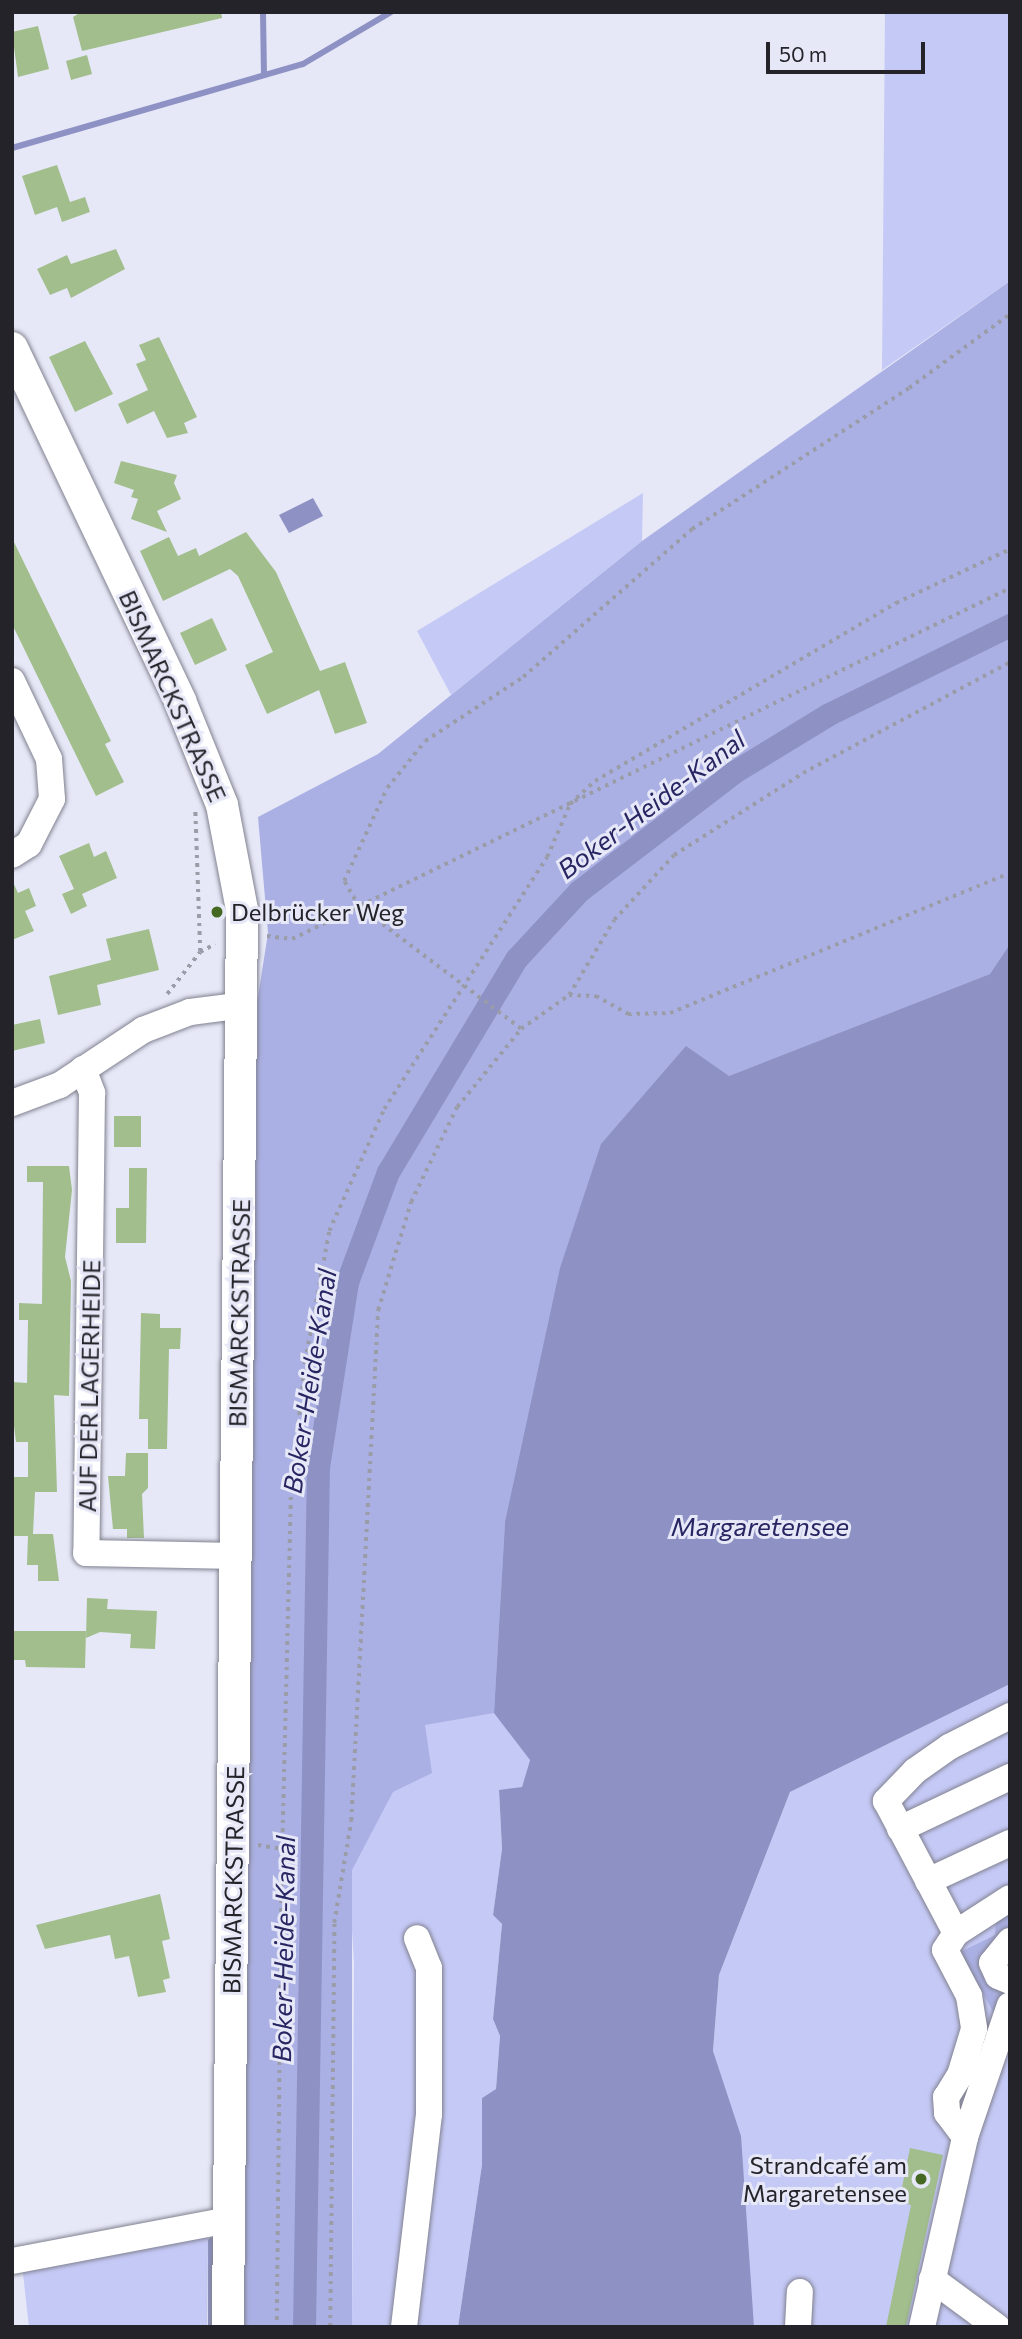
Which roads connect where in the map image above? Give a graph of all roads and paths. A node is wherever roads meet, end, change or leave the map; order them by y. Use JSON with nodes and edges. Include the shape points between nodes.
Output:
{"nodes":[{"id":1,"x":1010,"y":314,"type":"edge"},
{"id":2,"x":12,"y":348,"type":"edge"},
{"id":3,"x":1010,"y":549,"type":"edge"},
{"id":4,"x":1010,"y":588,"type":"edge"},
{"id":5,"x":1010,"y":662,"type":"edge"},
{"id":6,"x":12,"y":681,"type":"edge"},
{"id":7,"x":192,"y":798,"type":"dead end"},
{"id":8,"x":570,"y":804,"type":"junction"},
{"id":9,"x":12,"y":855,"type":"edge"},
{"id":10,"x":1010,"y":873,"type":"edge"},
{"id":11,"x":359,"y":907,"type":"junction"},
{"id":12,"x":244,"y":938,"type":"junction"},
{"id":13,"x":465,"y":985,"type":"junction"},
{"id":14,"x":569,"y":995,"type":"junction"},
{"id":15,"x":244,"y":1005,"type":"junction"},
{"id":16,"x":521,"y":1029,"type":"junction"},
{"id":17,"x":143,"y":1030,"type":"junction"},
{"id":18,"x":83,"y":1069,"type":"junction"},
{"id":19,"x":12,"y":1103,"type":"edge"},
{"id":20,"x":237,"y":1556,"type":"junction"},
{"id":21,"x":1010,"y":1716,"type":"edge"},
{"id":22,"x":1010,"y":1777,"type":"edge"},
{"id":23,"x":900,"y":1829,"type":"junction"},
{"id":24,"x":233,"y":1841,"type":"junction"},
{"id":25,"x":1010,"y":1843,"type":"edge"},
{"id":26,"x":282,"y":1849,"type":"junction"},
{"id":27,"x":928,"y":1881,"type":"junction"},
{"id":28,"x":1010,"y":1898,"type":"edge"},
{"id":29,"x":959,"y":1931,"type":"junction"},
{"id":30,"x":417,"y":1938,"type":"dead end"},
{"id":31,"x":1010,"y":1941,"type":"edge"},
{"id":32,"x":1001,"y":1972,"type":"edge"},
{"id":33,"x":1010,"y":2005,"type":"edge"},
{"id":34,"x":965,"y":2137,"type":"junction"},
{"id":35,"x":229,"y":2220,"type":"junction"},
{"id":36,"x":12,"y":2261,"type":"edge"},
{"id":37,"x":932,"y":2279,"type":"junction"},
{"id":38,"x":800,"y":2292,"type":"dead end"},
{"id":39,"x":228,"y":2327,"type":"edge"},
{"id":40,"x":278,"y":2327,"type":"edge"},
{"id":41,"x":330,"y":2327,"type":"edge"},
{"id":42,"x":404,"y":2327,"type":"edge"},
{"id":43,"x":798,"y":2327,"type":"edge"},
{"id":44,"x":922,"y":2327,"type":"edge"},
{"id":45,"x":997,"y":2327,"type":"edge"}],
"edges":[{"from":1,"to":11,"type":"path","via":[[909,388],[692,529],[523,677],[425,741],[387,788],[359,842],[344,881]]},
{"from":2,"to":12,"type":"main road","name":"BISMARCKSTRASSE","via":[[180,701],[222,805]]},
{"from":3,"to":8,"type":"path","via":[[937,582],[793,662],[595,781]]},
{"from":4,"to":8,"type":"path"},
{"from":5,"to":14,"type":"path","via":[[803,773],[674,855],[614,920]]},
{"from":6,"to":9,"type":"street","via":[[49,758],[52,799],[29,844]]},
{"from":7,"to":17,"type":"path","via":[[200,952],[184,979],[147,1012]]},
{"from":8,"to":11,"type":"path"},
{"from":8,"to":13,"type":"path","via":[[547,857]]},
{"from":10,"to":14,"type":"path","via":[[670,1013],[628,1014],[596,996]]},
{"from":11,"to":12,"type":"path","via":[[292,939]]},
{"from":11,"to":13,"type":"path"},
{"from":12,"to":15,"type":"main road","name":"BISMARCKSTRASSE"},
{"from":13,"to":16,"type":"path"},
{"from":13,"to":26,"type":"path","via":[[384,1110],[328,1231],[305,1362],[291,1491]]},
{"from":14,"to":16,"type":"path"},
{"from":15,"to":17,"type":"street","via":[[190,1012]]},
{"from":15,"to":20,"type":"main road","name":"BISMARCKSTRASSE"},
{"from":16,"to":41,"type":"path","via":[[457,1107],[411,1202],[378,1310],[351,1821],[334,1923]]},
{"from":17,"to":18,"type":"street"},
{"from":18,"to":19,"type":"street","via":[[60,1085]]},
{"from":18,"to":20,"type":"street","name":"AUF DER LAGERHEIDE","via":[[92,1093],[86,1553]]},
{"from":20,"to":24,"type":"main road","name":"BISMARCKSTRASSE"},
{"from":21,"to":23,"type":"street","via":[[915,1771],[886,1801]]},
{"from":22,"to":23,"type":"street"},
{"from":23,"to":27,"type":"street"},
{"from":24,"to":26,"type":"path"},
{"from":24,"to":35,"type":"main road","name":"BISMARCKSTRASSE"},
{"from":25,"to":27,"type":"street"},
{"from":26,"to":40,"type":"path"},
{"from":27,"to":29,"type":"street"},
{"from":28,"to":29,"type":"street"},
{"from":29,"to":32,"type":"street"},
{"from":29,"to":34,"type":"street","via":[[945,1950],[969,1996],[975,2029],[960,2075],[946,2097],[947,2113]]},
{"from":30,"to":42,"type":"street","via":[[429,1968],[429,2114]]},
{"from":31,"to":32,"type":"street"},
{"from":33,"to":34,"type":"street"},
{"from":34,"to":37,"type":"street"},
{"from":35,"to":36,"type":"street"},
{"from":35,"to":39,"type":"main road","name":"BISMARCKSTRASSE"},
{"from":37,"to":44,"type":"street"},
{"from":37,"to":45,"type":"street"},
{"from":38,"to":43,"type":"street"}]}
